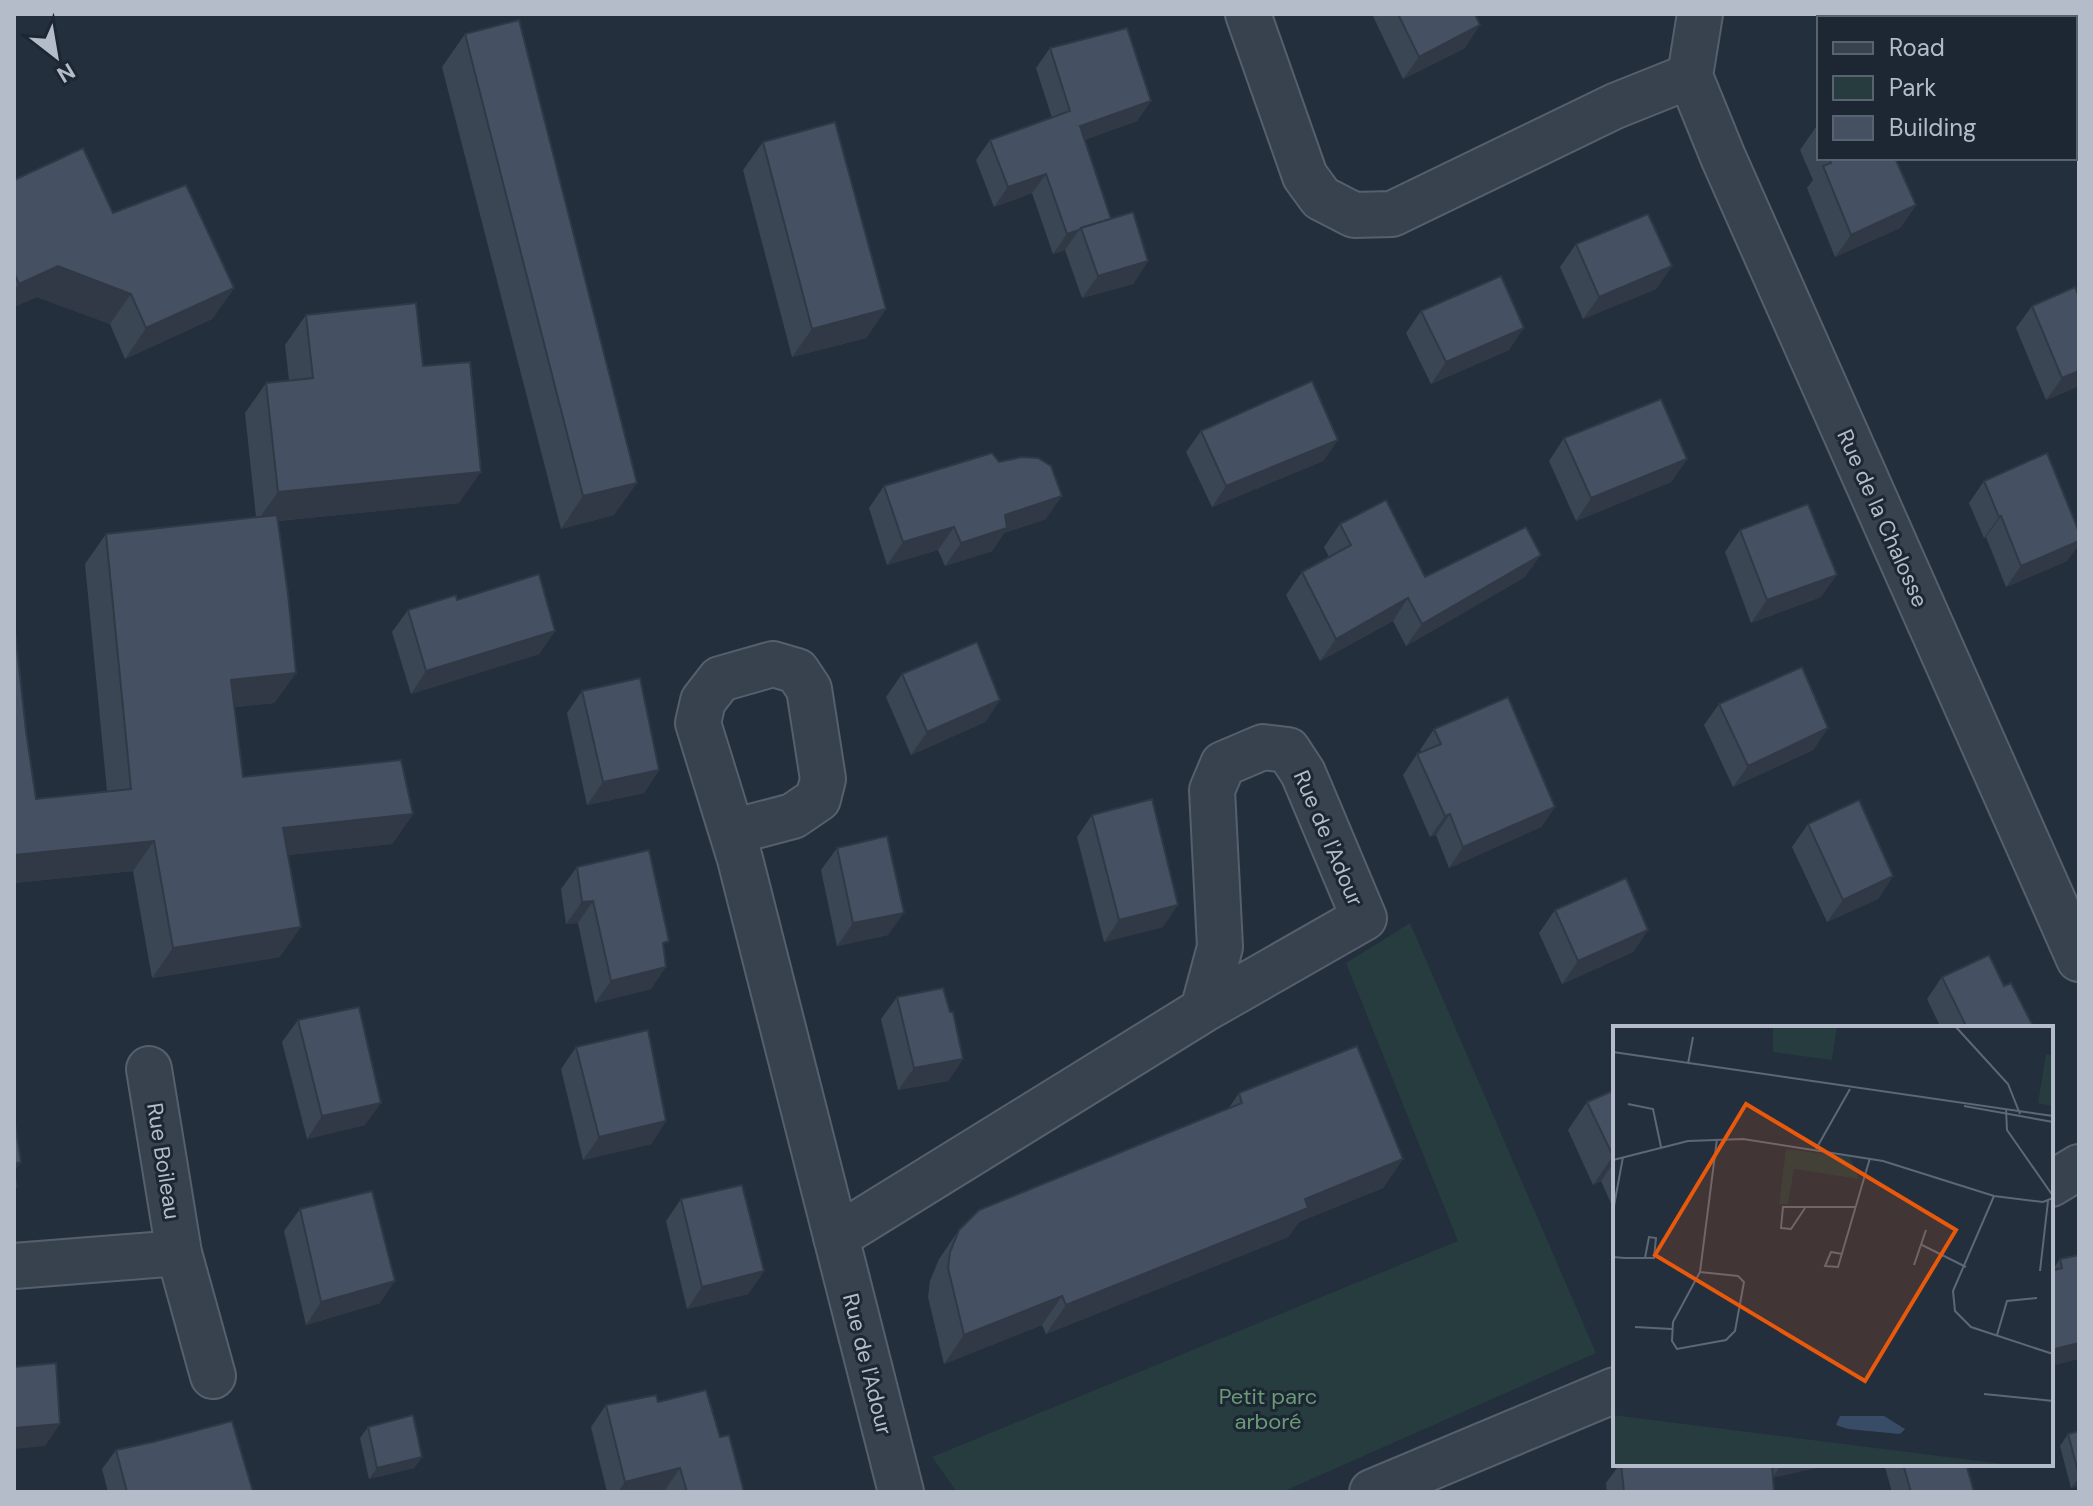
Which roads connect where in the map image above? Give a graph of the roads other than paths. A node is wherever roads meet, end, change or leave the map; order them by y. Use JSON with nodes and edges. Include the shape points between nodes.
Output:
{"nodes":[{"id":1,"x":1248,"y":14,"type":"edge"},
{"id":2,"x":1700,"y":14,"type":"edge"},
{"id":3,"x":1690,"y":76,"type":"junction"},
{"id":4,"x":732,"y":832,"type":"dead end"},
{"id":5,"x":2079,"y":959,"type":"edge"},
{"id":6,"x":1203,"y":1010,"type":"junction"},
{"id":7,"x":149,"y":1069,"type":"dead end"},
{"id":8,"x":2079,"y":1167,"type":"edge"},
{"id":9,"x":2053,"y":1183,"type":"edge"},
{"id":10,"x":836,"y":1237,"type":"junction"},
{"id":11,"x":179,"y":1253,"type":"junction"},
{"id":12,"x":14,"y":1266,"type":"edge"},
{"id":13,"x":213,"y":1376,"type":"dead end"},
{"id":14,"x":1613,"y":1391,"type":"edge"},
{"id":15,"x":1379,"y":1491,"type":"edge"},
{"id":16,"x":901,"y":1492,"type":"edge"}],
"edges":[{"from":1,"to":3,"type":"street","via":[[1305,176],[1321,198],[1354,215],[1392,214],[1615,106]]},
{"from":2,"to":3,"type":"street"},
{"from":3,"to":5,"type":"street","name":"Rue de la Chalosse"},
{"from":4,"to":10,"type":"street","name":"Rue de l'Adour"},
{"from":6,"to":6,"type":"street","name":"Rue de l'Adour","via":[[1364,918],[1303,773],[1288,750],[1263,747],[1223,764],[1212,790],[1220,947]]},
{"from":6,"to":10,"type":"street","name":"Rue de l'Adour"},
{"from":7,"to":11,"type":"street","name":"Rue Boileau"},
{"from":8,"to":9,"type":"street"},
{"from":10,"to":16,"type":"street","name":"Rue de l'Adour"},
{"from":11,"to":12,"type":"street","name":"Rue Boileau"},
{"from":11,"to":13,"type":"street","name":"Rue Boileau"},
{"from":14,"to":15,"type":"street"}]}
